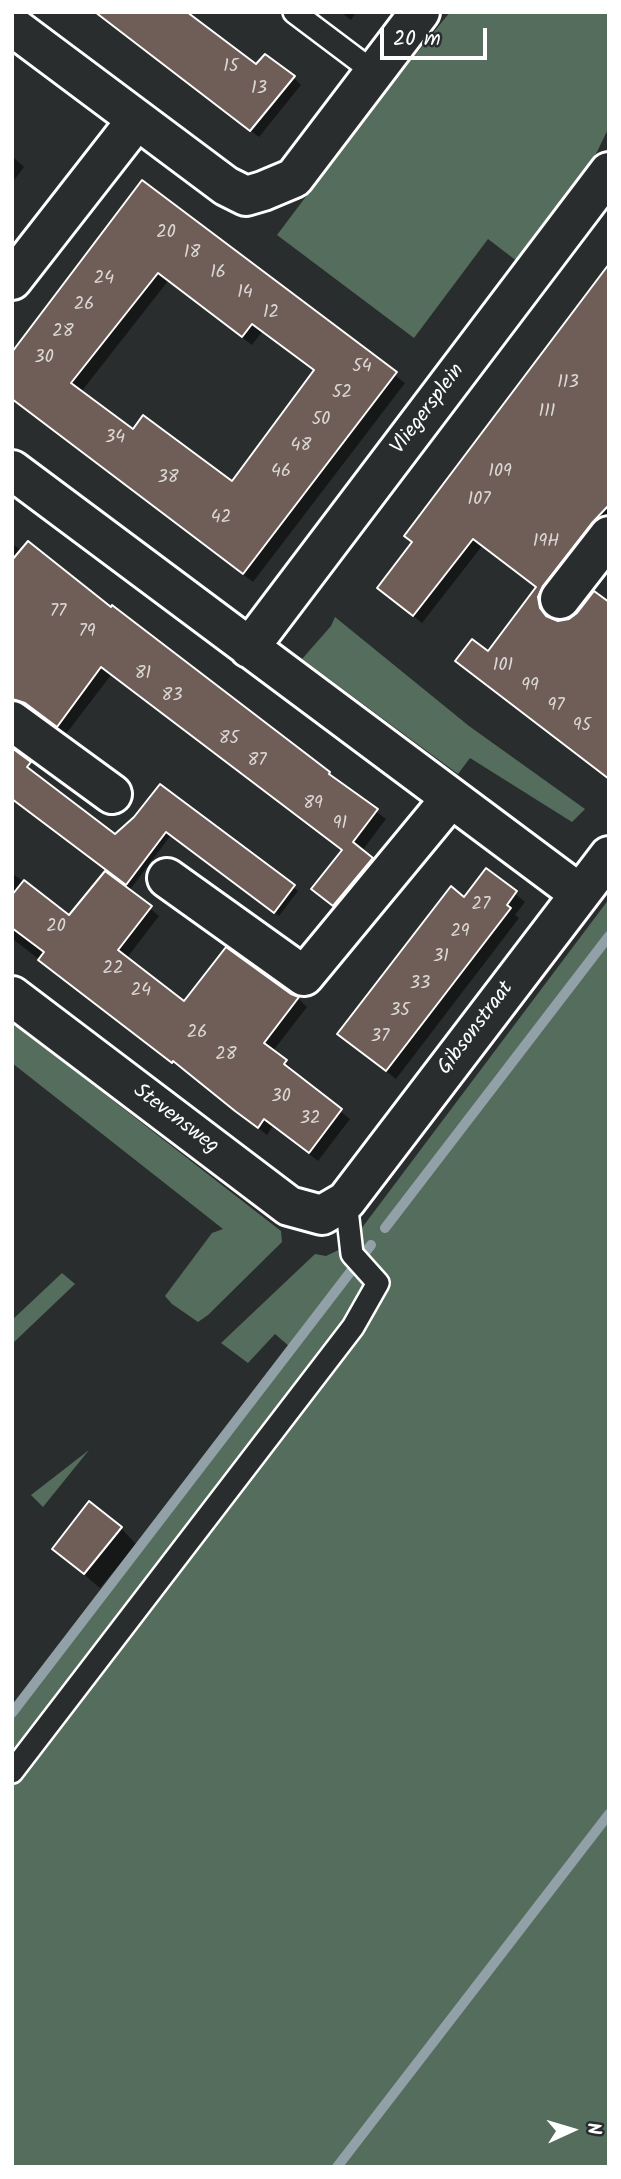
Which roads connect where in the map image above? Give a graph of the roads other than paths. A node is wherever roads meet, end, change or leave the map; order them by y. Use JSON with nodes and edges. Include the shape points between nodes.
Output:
{"nodes":[{"id":1,"x":294,"y":12,"type":"edge"},
{"id":2,"x":420,"y":12,"type":"edge"},
{"id":3,"x":12,"y":26,"type":"edge"},
{"id":4,"x":374,"y":73,"type":"junction"},
{"id":5,"x":136,"y":121,"type":"junction"},
{"id":6,"x":609,"y":172,"type":"edge"},
{"id":7,"x":12,"y":280,"type":"edge"},
{"id":8,"x":12,"y":470,"type":"edge"},
{"id":9,"x":609,"y":536,"type":"edge"},
{"id":10,"x":560,"y":599,"type":"dead end"},
{"id":11,"x":249,"y":648,"type":"junction"},
{"id":12,"x":12,"y":721,"type":"edge"},
{"id":13,"x":112,"y":794,"type":"dead end"},
{"id":14,"x":451,"y":798,"type":"junction"},
{"id":15,"x":609,"y":856,"type":"edge"},
{"id":16,"x":167,"y":878,"type":"dead end"},
{"id":17,"x":580,"y":894,"type":"junction"},
{"id":18,"x":12,"y":996,"type":"edge"},
{"id":19,"x":346,"y":1201,"type":"junction"},
{"id":20,"x":12,"y":1772,"type":"edge"}],
"edges":[{"from":1,"to":4,"type":"lane"},
{"from":2,"to":4,"type":"street"},
{"from":3,"to":5,"type":"street"},
{"from":4,"to":5,"type":"street","via":[[294,178],[246,196]]},
{"from":5,"to":7,"type":"street"},
{"from":6,"to":11,"type":"street","name":"Vliegersplein"},
{"from":8,"to":11,"type":"street"},
{"from":9,"to":10,"type":"street"},
{"from":11,"to":14,"type":"street"},
{"from":12,"to":13,"type":"street"},
{"from":14,"to":16,"type":"street","via":[[304,976]]},
{"from":14,"to":17,"type":"street"},
{"from":15,"to":17,"type":"street","name":"Gibsonstraat"},
{"from":17,"to":19,"type":"street","name":"Gibsonstraat"},
{"from":18,"to":19,"type":"street","name":"Stevensweg","via":[[289,1206],[322,1215]]},
{"from":19,"to":20,"type":"lane","via":[[352,1254],[379,1283],[354,1327]]}]}
